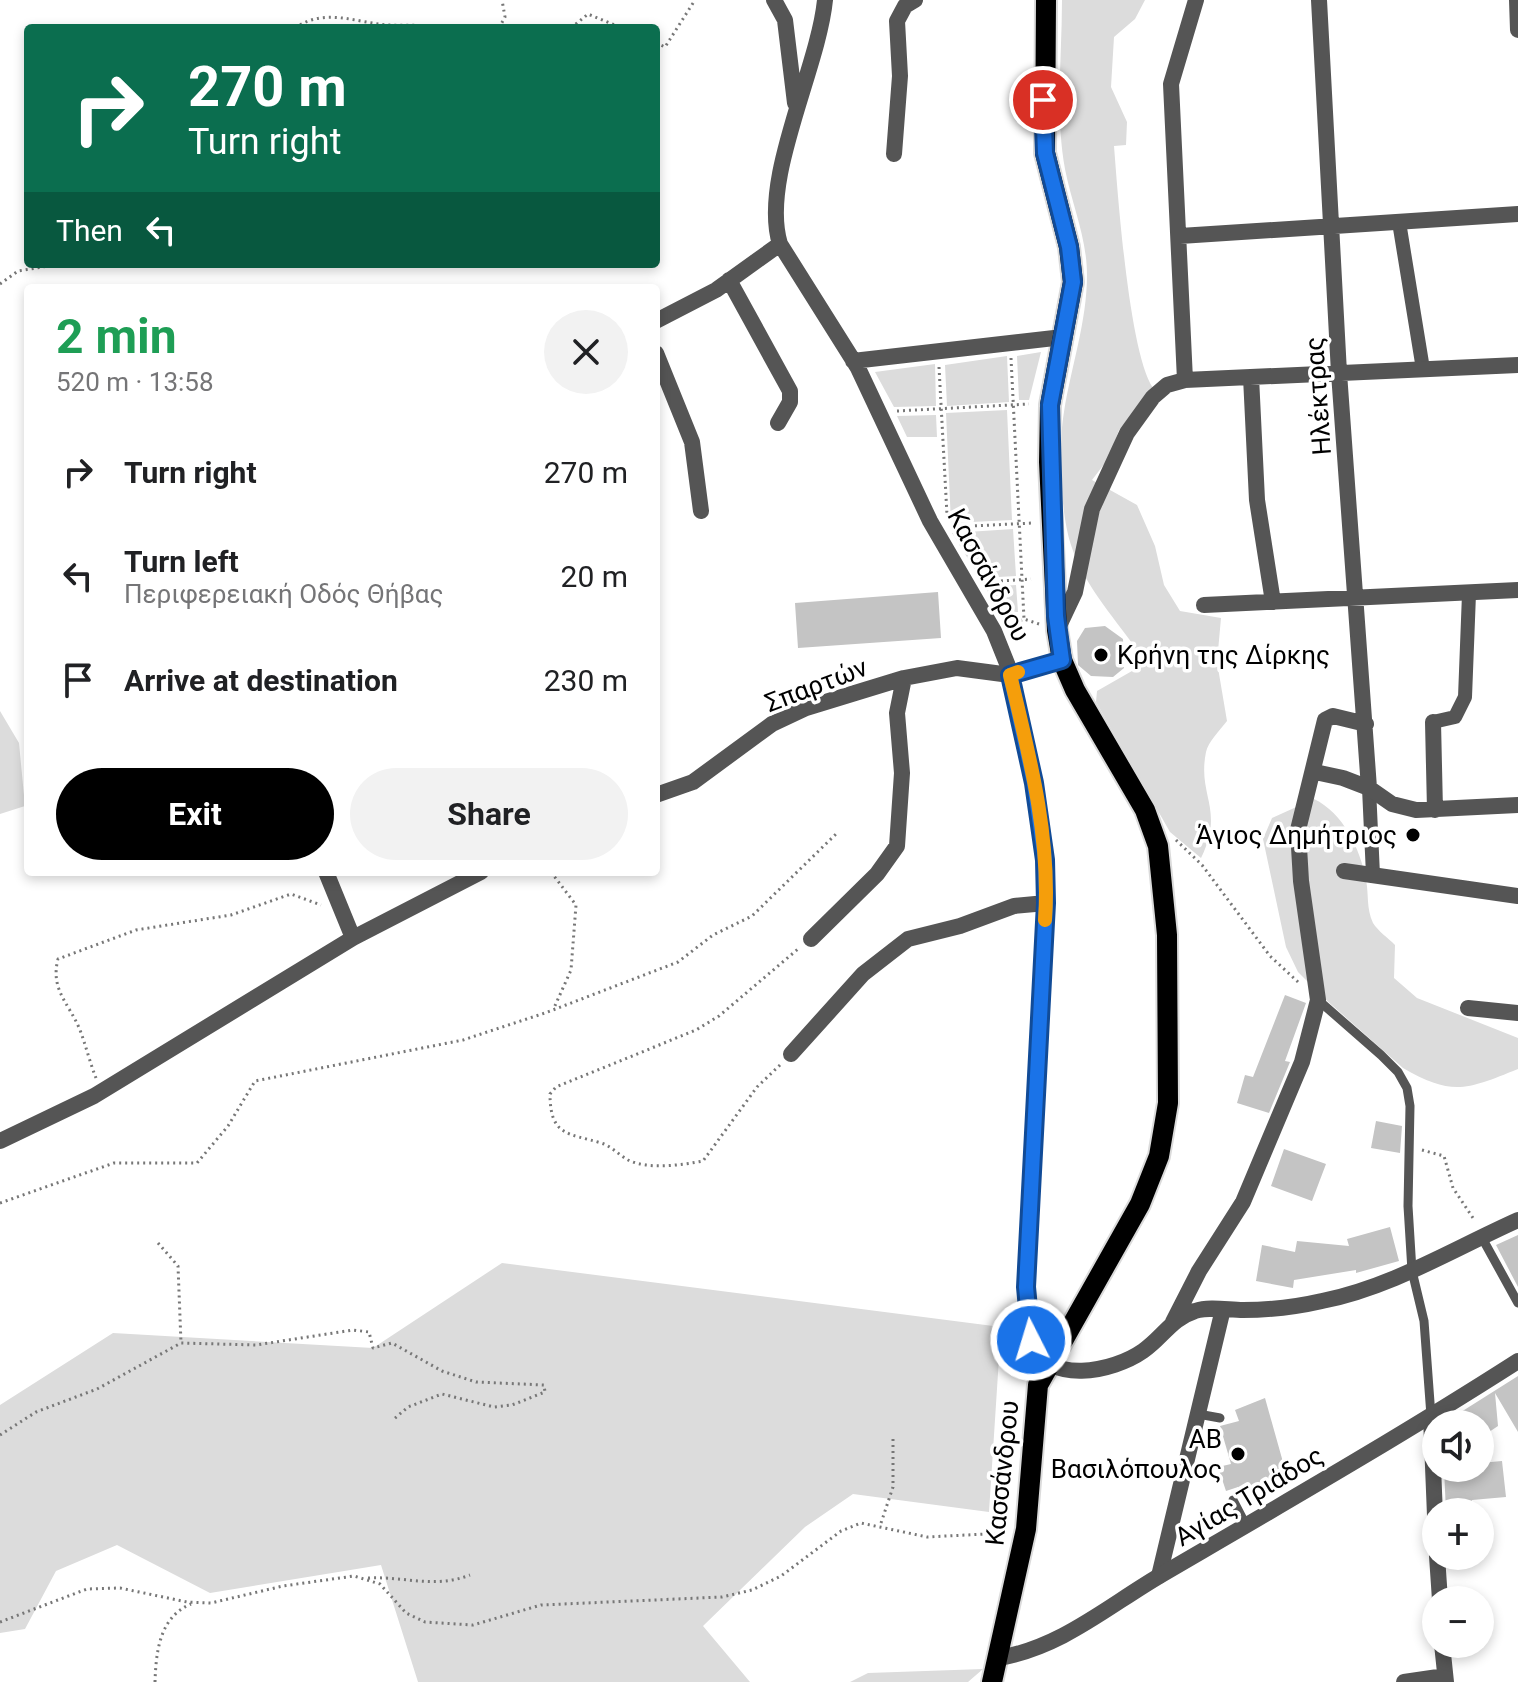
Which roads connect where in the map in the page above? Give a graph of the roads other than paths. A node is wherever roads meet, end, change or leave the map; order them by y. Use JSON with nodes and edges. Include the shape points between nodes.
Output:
{"nodes":[{"id":1,"x":774,"y":0,"type":"edge"},
{"id":2,"x":825,"y":0,"type":"edge"},
{"id":3,"x":915,"y":0,"type":"edge"},
{"id":4,"x":1046,"y":0,"type":"edge"},
{"id":5,"x":1196,"y":0,"type":"edge"},
{"id":6,"x":1319,"y":0,"type":"edge"},
{"id":7,"x":1517,"y":0,"type":"edge"},
{"id":8,"x":1518,"y":30,"type":"edge"},
{"id":9,"x":796,"y":117,"type":"junction"},
{"id":10,"x":894,"y":154,"type":"dead end"},
{"id":11,"x":1518,"y":214,"type":"edge"},
{"id":12,"x":1399,"y":222,"type":"junction"},
{"id":13,"x":1332,"y":227,"type":"junction"},
{"id":14,"x":1180,"y":236,"type":"junction"},
{"id":15,"x":780,"y":244,"type":"junction"},
{"id":16,"x":729,"y":280,"type":"junction"},
{"id":17,"x":660,"y":319,"type":"edge"},
{"id":18,"x":1063,"y":337,"type":"junction"},
{"id":19,"x":660,"y":361,"type":"edge"},
{"id":20,"x":853,"y":361,"type":"junction"},
{"id":21,"x":1518,"y":365,"type":"edge"},
{"id":22,"x":1423,"y":369,"type":"junction"},
{"id":23,"x":1339,"y":373,"type":"junction"},
{"id":24,"x":1251,"y":377,"type":"junction"},
{"id":25,"x":1185,"y":380,"type":"junction"},
{"id":26,"x":778,"y":423,"type":"dead end"},
{"id":27,"x":701,"y":511,"type":"dead end"},
{"id":28,"x":1518,"y":590,"type":"edge"},
{"id":29,"x":1469,"y":594,"type":"junction"},
{"id":30,"x":1357,"y":599,"type":"junction"},
{"id":31,"x":1273,"y":602,"type":"junction"},
{"id":32,"x":1204,"y":605,"type":"dead end"},
{"id":33,"x":1057,"y":630,"type":"junction"},
{"id":34,"x":1062,"y":660,"type":"junction"},
{"id":35,"x":1010,"y":675,"type":"junction"},
{"id":36,"x":904,"y":678,"type":"junction"},
{"id":37,"x":1433,"y":722,"type":"joint"},
{"id":38,"x":1366,"y":724,"type":"junction"},
{"id":39,"x":1315,"y":772,"type":"junction"},
{"id":40,"x":1369,"y":788,"type":"junction"},
{"id":41,"x":660,"y":794,"type":"edge"},
{"id":42,"x":1518,"y":805,"type":"edge"},
{"id":43,"x":1435,"y":810,"type":"junction"},
{"id":44,"x":1344,"y":871,"type":"dead end"},
{"id":45,"x":1373,"y":875,"type":"junction"},
{"id":46,"x":328,"y":876,"type":"edge"},
{"id":47,"x":473,"y":876,"type":"edge"},
{"id":48,"x":1518,"y":896,"type":"edge"},
{"id":49,"x":1046,"y":903,"type":"junction"},
{"id":50,"x":353,"y":938,"type":"junction"},
{"id":51,"x":811,"y":939,"type":"road end"},
{"id":52,"x":1318,"y":1000,"type":"junction"},
{"id":53,"x":1468,"y":1008,"type":"dead end"},
{"id":54,"x":1518,"y":1013,"type":"edge"},
{"id":55,"x":791,"y":1054,"type":"road end"},
{"id":56,"x":0,"y":1141,"type":"edge"},
{"id":57,"x":1518,"y":1220,"type":"edge"},
{"id":58,"x":1478,"y":1228,"type":"junction"},
{"id":59,"x":1412,"y":1271,"type":"junction"},
{"id":60,"x":1518,"y":1303,"type":"edge"},
{"id":61,"x":1223,"y":1309,"type":"junction"},
{"id":62,"x":1173,"y":1322,"type":"junction"},
{"id":63,"x":1518,"y":1361,"type":"edge"},
{"id":64,"x":1047,"y":1363,"type":"junction"},
{"id":65,"x":1430,"y":1410,"type":"edge"},
{"id":66,"x":1442,"y":1410,"type":"edge"},
{"id":67,"x":1198,"y":1414,"type":"junction"},
{"id":68,"x":1220,"y":1418,"type":"dead end"},
{"id":69,"x":1422,"y":1422,"type":"edge"},
{"id":70,"x":1233,"y":1500,"type":"dead end"},
{"id":71,"x":1247,"y":1527,"type":"junction"},
{"id":72,"x":1159,"y":1576,"type":"junction"},
{"id":73,"x":999,"y":1658,"type":"junction"},
{"id":74,"x":1444,"y":1658,"type":"edge"},
{"id":75,"x":1446,"y":1679,"type":"edge"},
{"id":76,"x":992,"y":1682,"type":"edge"},
{"id":77,"x":1404,"y":1682,"type":"edge"}],
"edges":[{"from":1,"to":9,"type":"street","via":[[785,20]]},
{"from":2,"to":9,"type":"street","name":"Κασσάνδρου"},
{"from":3,"to":10,"type":"street","via":[[897,21]]},
{"from":4,"to":18,"type":"main road","via":[[1045,153],[1073,282]]},
{"from":5,"to":14,"type":"street","via":[[1171,84]]},
{"from":6,"to":13,"type":"street","name":"Ηλέκτρας"},
{"from":7,"to":8,"type":"street"},
{"from":9,"to":15,"type":"street","name":"Κασσάνδρου","via":[[775,207]]},
{"from":11,"to":12,"type":"street"},
{"from":12,"to":13,"type":"street"},
{"from":12,"to":22,"type":"street"},
{"from":13,"to":14,"type":"street"},
{"from":13,"to":23,"type":"street","name":"Ηλέκτρας"},
{"from":14,"to":25,"type":"street"},
{"from":15,"to":16,"type":"street"},
{"from":15,"to":20,"type":"street","name":"Κασσάνδρου"},
{"from":16,"to":17,"type":"street"},
{"from":16,"to":26,"type":"street","via":[[790,391]]},
{"from":18,"to":20,"type":"street"},
{"from":18,"to":33,"type":"main road","via":[[1049,434]]},
{"from":19,"to":27,"type":"street","via":[[692,442]]},
{"from":20,"to":35,"type":"street","name":"Κασσάνδρου","via":[[930,521],[994,631]]},
{"from":21,"to":22,"type":"street"},
{"from":22,"to":23,"type":"street"},
{"from":23,"to":24,"type":"street"},
{"from":23,"to":30,"type":"street","name":"Ηλέκτρας"},
{"from":24,"to":25,"type":"street"},
{"from":24,"to":31,"type":"street","via":[[1257,500]]},
{"from":25,"to":33,"type":"street","via":[[1167,385],[1153,397],[1127,433],[1092,509],[1075,592]]},
{"from":28,"to":29,"type":"street"},
{"from":29,"to":30,"type":"street"},
{"from":29,"to":37,"type":"street","via":[[1465,697],[1455,717]]},
{"from":30,"to":31,"type":"street"},
{"from":30,"to":38,"type":"street","name":"Ηλέκτρας"},
{"from":31,"to":32,"type":"street"},
{"from":33,"to":34,"type":"main road"},
{"from":34,"to":35,"type":"street"},
{"from":34,"to":64,"type":"main road","via":[[1154,831],[1167,935],[1168,1103],[1159,1156],[1140,1204]]},
{"from":35,"to":36,"type":"street","name":"Σπαρτών","via":[[957,668]]},
{"from":35,"to":49,"type":"street","name":"Κασσάνδρου","via":[[1034,783]]},
{"from":36,"to":41,"type":"street","name":"Σπαρτών","via":[[783,719],[693,782]]},
{"from":36,"to":51,"type":"street","via":[[897,713],[902,773],[897,846],[877,874]]},
{"from":37,"to":43,"type":"street"},
{"from":38,"to":39,"type":"street","via":[[1328,717]]},
{"from":38,"to":40,"type":"street","name":"Ηλέκτρας"},
{"from":39,"to":40,"type":"street"},
{"from":39,"to":52,"type":"street","via":[[1297,842]]},
{"from":40,"to":43,"type":"street","via":[[1401,807]]},
{"from":40,"to":45,"type":"street"},
{"from":42,"to":43,"type":"street"},
{"from":44,"to":45,"type":"street"},
{"from":45,"to":48,"type":"street"},
{"from":46,"to":50,"type":"street"},
{"from":47,"to":50,"type":"street"},
{"from":49,"to":55,"type":"street","via":[[1014,906],[908,939],[863,974]]},
{"from":49,"to":64,"type":"street","name":"Κασσάνδρου","via":[[1026,1287],[1031,1340]]},
{"from":50,"to":56,"type":"street","via":[[102,1090]]},
{"from":52,"to":59,"type":"lane","via":[[1398,1072],[1410,1106]]},
{"from":52,"to":62,"type":"street","via":[[1302,1062],[1266,1155]]},
{"from":53,"to":54,"type":"street"},
{"from":57,"to":58,"type":"street"},
{"from":58,"to":59,"type":"street"},
{"from":58,"to":60,"type":"lane"},
{"from":59,"to":61,"type":"street","via":[[1322,1301]]},
{"from":59,"to":65,"type":"lane","via":[[1424,1321]]},
{"from":61,"to":62,"type":"street","via":[[1197,1310]]},
{"from":61,"to":67,"type":"street"},
{"from":62,"to":64,"type":"street","via":[[1144,1351],[1109,1366],[1078,1371]]},
{"from":63,"to":66,"type":"street","name":"Αγίας Τριάδος"},
{"from":64,"to":73,"type":"main road","name":"Κασσάνδρου","via":[[1035,1407],[1026,1529]]},
{"from":67,"to":68,"type":"lane"},
{"from":67,"to":72,"type":"street"},
{"from":69,"to":71,"type":"street","name":"Αγίας Τριάδος"},
{"from":70,"to":71,"type":"lane"},
{"from":71,"to":72,"type":"street","name":"Αγίας Τριάδος"},
{"from":72,"to":73,"type":"street","name":"Αγίας Τριάδος","via":[[1052,1644]]},
{"from":73,"to":76,"type":"main road","name":"Κασσάνδρου"},
{"from":74,"to":75,"type":"street"},
{"from":75,"to":77,"type":"street"}]}
